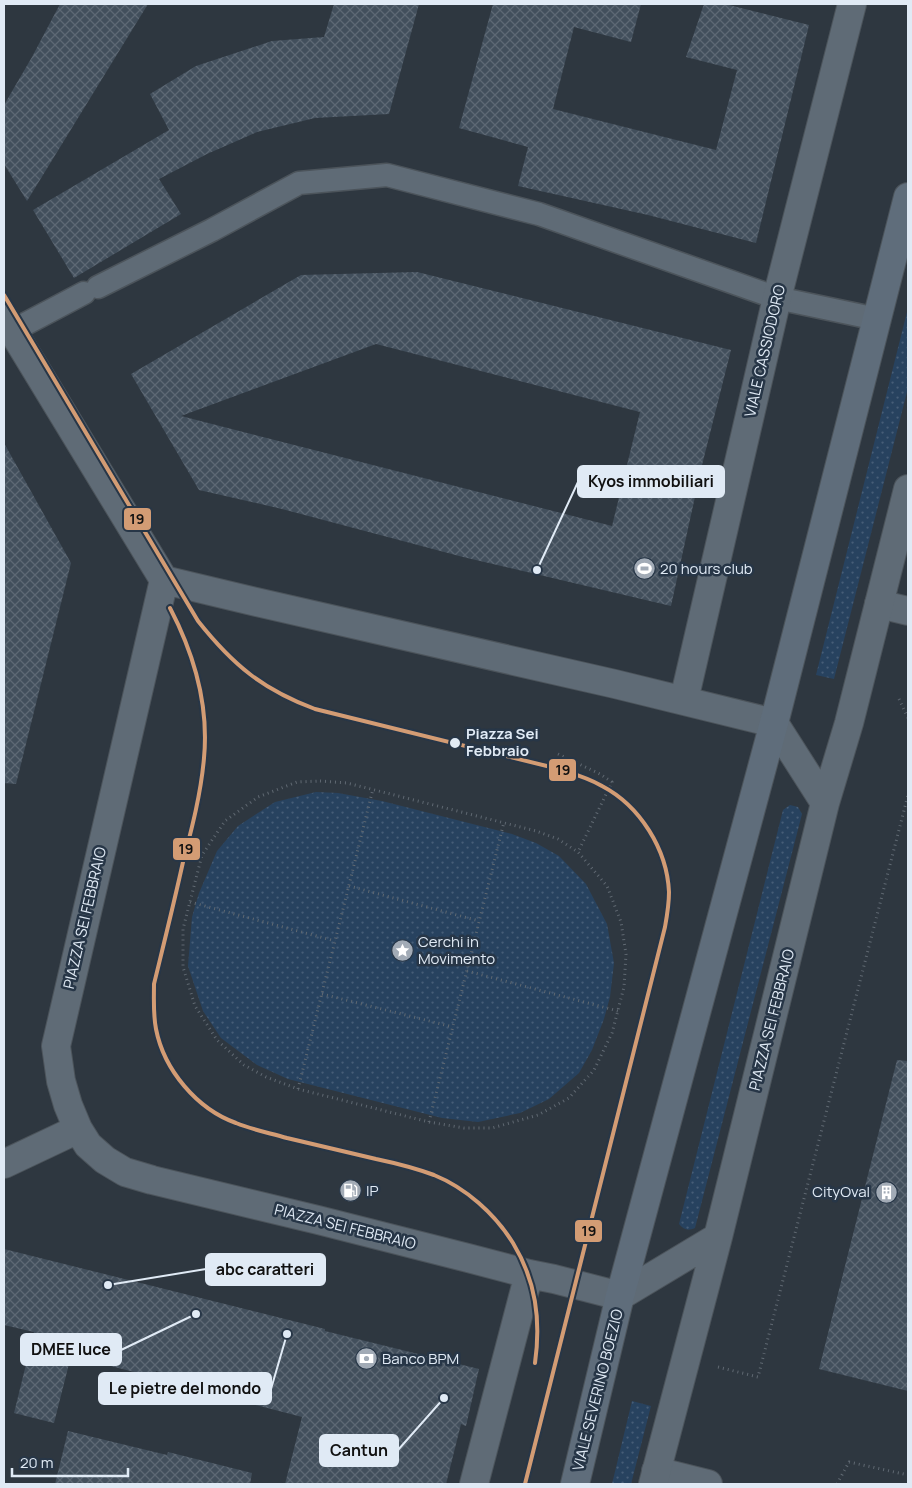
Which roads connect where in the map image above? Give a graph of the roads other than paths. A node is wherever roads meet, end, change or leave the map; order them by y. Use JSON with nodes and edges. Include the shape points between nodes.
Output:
{"nodes":[{"id":1,"x":852,"y":4,"type":"edge"},
{"id":2,"x":908,"y":198,"type":"edge"},
{"id":3,"x":777,"y":298,"type":"junction"},
{"id":4,"x":877,"y":319,"type":"junction"},
{"id":5,"x":8,"y":324,"type":"edge"},
{"id":6,"x":908,"y":489,"type":"edge"},
{"id":7,"x":164,"y":580,"type":"junction"},
{"id":8,"x":879,"y":604,"type":"junction"},
{"id":9,"x":908,"y":611,"type":"edge"},
{"id":10,"x":684,"y":700,"type":"junction"},
{"id":11,"x":774,"y":723,"type":"junction"},
{"id":12,"x":826,"y":803,"type":"junction"},
{"id":13,"x":78,"y":1129,"type":"junction"},
{"id":14,"x":4,"y":1164,"type":"edge"},
{"id":15,"x":718,"y":1237,"type":"junction"},
{"id":16,"x":529,"y":1274,"type":"junction"},
{"id":17,"x":620,"y":1296,"type":"junction"},
{"id":18,"x":654,"y":1477,"type":"edge"},
{"id":19,"x":474,"y":1484,"type":"edge"},
{"id":20,"x":575,"y":1484,"type":"edge"},
{"id":21,"x":708,"y":1484,"type":"edge"}],
"edges":[{"from":1,"to":3,"type":"street","name":"VIALE CASSIODORO"},
{"from":2,"to":4,"type":"main road"},
{"from":3,"to":4,"type":"lane"},
{"from":3,"to":5,"type":"lane","via":[[539,214],[387,175],[299,183],[91,290]]},
{"from":3,"to":10,"type":"street","name":"VIALE CASSIODORO"},
{"from":4,"to":11,"type":"main road"},
{"from":5,"to":7,"type":"street"},
{"from":6,"to":8,"type":"street"},
{"from":7,"to":10,"type":"street"},
{"from":7,"to":13,"type":"street","name":"PIAZZA SEI FEBBRAIO","via":[[56,1046],[61,1081]]},
{"from":8,"to":9,"type":"street"},
{"from":8,"to":12,"type":"street","name":"PIAZZA SEI FEBBRAIO","via":[[850,723]]},
{"from":10,"to":11,"type":"street"},
{"from":11,"to":12,"type":"street"},
{"from":11,"to":17,"type":"main road"},
{"from":12,"to":15,"type":"street","name":"PIAZZA SEI FEBBRAIO"},
{"from":13,"to":14,"type":"street"},
{"from":13,"to":16,"type":"street","name":"PIAZZA SEI FEBBRAIO","via":[[88,1145],[125,1172]]},
{"from":15,"to":17,"type":"street"},
{"from":15,"to":18,"type":"street","name":"PIAZZA SEI FEBBRAIO"},
{"from":16,"to":17,"type":"street","name":"PIAZZA SEI FEBBRAIO"},
{"from":16,"to":19,"type":"street"},
{"from":17,"to":20,"type":"main road","name":"VIALE SEVERINO BOEZIO"},
{"from":18,"to":21,"type":"street"}]}
